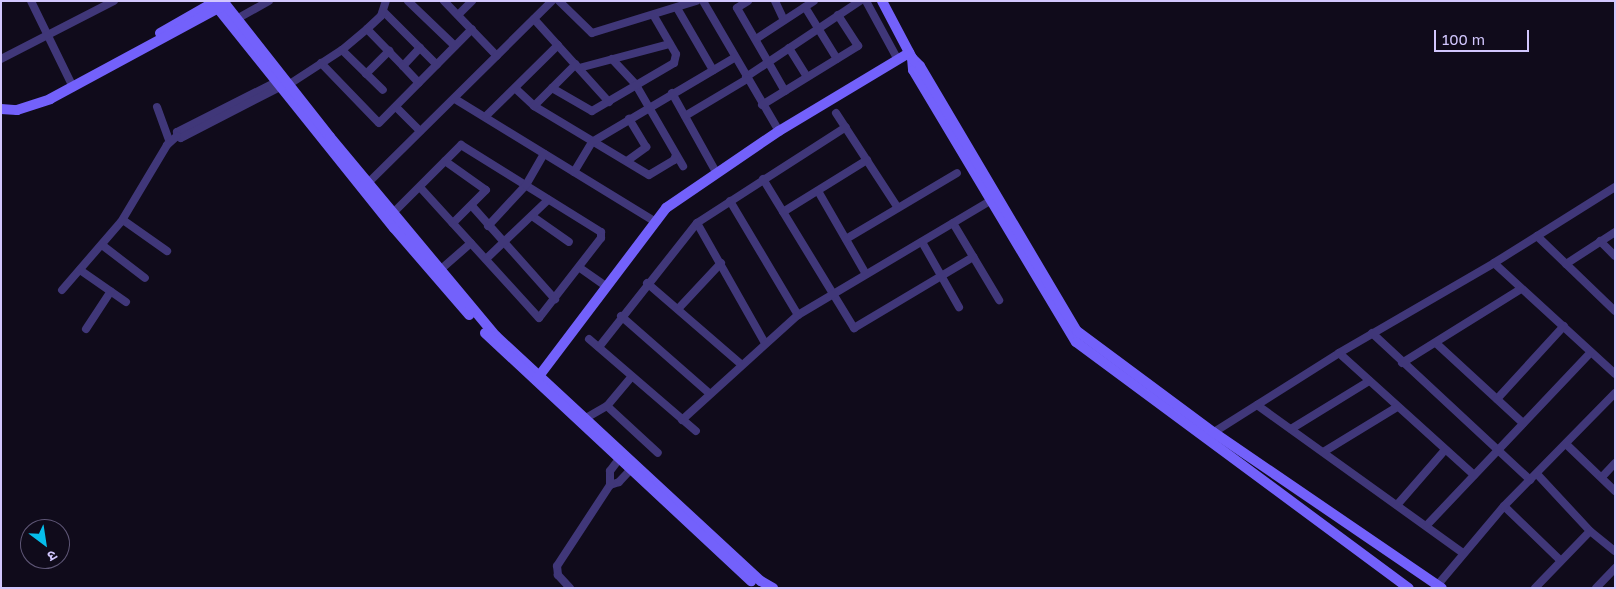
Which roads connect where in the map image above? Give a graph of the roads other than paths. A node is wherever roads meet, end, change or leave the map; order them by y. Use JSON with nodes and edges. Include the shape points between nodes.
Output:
{"nodes":[{"id":1,"x":32,"y":1,"type":"edge"},
{"id":2,"x":114,"y":1,"type":"edge"},
{"id":3,"x":269,"y":1,"type":"edge"},
{"id":4,"x":386,"y":1,"type":"edge"},
{"id":5,"x":408,"y":1,"type":"edge"},
{"id":6,"x":444,"y":1,"type":"edge"},
{"id":7,"x":472,"y":1,"type":"edge"},
{"id":8,"x":552,"y":1,"type":"edge"},
{"id":9,"x":559,"y":1,"type":"edge"},
{"id":10,"x":696,"y":1,"type":"edge"},
{"id":11,"x":703,"y":1,"type":"edge"},
{"id":12,"x":748,"y":1,"type":"edge"},
{"id":13,"x":775,"y":1,"type":"edge"},
{"id":14,"x":814,"y":1,"type":"edge"},
{"id":15,"x":860,"y":1,"type":"edge"},
{"id":16,"x":866,"y":1,"type":"edge"},
{"id":17,"x":882,"y":1,"type":"edge"},
{"id":18,"x":218,"y":3,"type":"edge"},
{"id":19,"x":805,"y":7,"type":"junction"},
{"id":20,"x":677,"y":8,"type":"junction"},
{"id":21,"x":383,"y":11,"type":"junction"},
{"id":22,"x":458,"y":15,"type":"junction"},
{"id":23,"x":838,"y":15,"type":"junction"},
{"id":24,"x":654,"y":16,"type":"junction"},
{"id":25,"x":534,"y":19,"type":"junction"},
{"id":26,"x":784,"y":20,"type":"junction"},
{"id":27,"x":233,"y":21,"type":"junction"},
{"id":28,"x":472,"y":28,"type":"junction"},
{"id":29,"x":818,"y":28,"type":"junction"},
{"id":30,"x":367,"y":29,"type":"junction"},
{"id":31,"x":47,"y":35,"type":"junction"},
{"id":32,"x":756,"y":39,"type":"junction"},
{"id":33,"x":670,"y":44,"type":"junction"},
{"id":34,"x":558,"y":45,"type":"junction"},
{"id":35,"x":455,"y":46,"type":"junction"},
{"id":36,"x":420,"y":48,"type":"junction"},
{"id":37,"x":790,"y":48,"type":"junction"},
{"id":38,"x":342,"y":50,"type":"junction"},
{"id":39,"x":388,"y":51,"type":"junction"},
{"id":40,"x":497,"y":56,"type":"junction"},
{"id":41,"x":911,"y":56,"type":"junction"},
{"id":42,"x":734,"y":58,"type":"junction"},
{"id":43,"x":1,"y":59,"type":"edge"},
{"id":44,"x":612,"y":59,"type":"junction"},
{"id":45,"x":837,"y":59,"type":"junction"},
{"id":46,"x":898,"y":60,"type":"junction"},
{"id":47,"x":321,"y":63,"type":"junction"},
{"id":48,"x":768,"y":63,"type":"junction"},
{"id":49,"x":437,"y":65,"type":"junction"},
{"id":50,"x":403,"y":66,"type":"junction"},
{"id":51,"x":578,"y":66,"type":"junction"},
{"id":52,"x":713,"y":70,"type":"junction"},
{"id":53,"x":366,"y":74,"type":"junction"},
{"id":54,"x":807,"y":77,"type":"junction"},
{"id":55,"x":746,"y":78,"type":"junction"},
{"id":56,"x":419,"y":83,"type":"junction"},
{"id":57,"x":72,"y":84,"type":"junction"},
{"id":58,"x":636,"y":85,"type":"junction"},
{"id":59,"x":282,"y":86,"type":"junction"},
{"id":60,"x":552,"y":88,"type":"junction"},
{"id":61,"x":516,"y":89,"type":"junction"},
{"id":62,"x":383,"y":90,"type":"dead end"},
{"id":63,"x":785,"y":91,"type":"junction"},
{"id":64,"x":672,"y":93,"type":"junction"},
{"id":65,"x":455,"y":98,"type":"junction"},
{"id":66,"x":609,"y":102,"type":"junction"},
{"id":67,"x":1,"y":104,"type":"edge"},
{"id":68,"x":762,"y":105,"type":"junction"},
{"id":69,"x":396,"y":106,"type":"junction"},
{"id":70,"x":534,"y":106,"type":"junction"},
{"id":71,"x":650,"y":106,"type":"junction"},
{"id":72,"x":157,"y":107,"type":"dead end"},
{"id":73,"x":1,"y":110,"type":"edge"},
{"id":74,"x":836,"y":113,"type":"dead end"},
{"id":75,"x":486,"y":116,"type":"junction"},
{"id":76,"x":684,"y":116,"type":"junction"},
{"id":77,"x":630,"y":119,"type":"junction"},
{"id":78,"x":846,"y":127,"type":"junction"},
{"id":79,"x":420,"y":131,"type":"junction"},
{"id":80,"x":779,"y":131,"type":"junction"},
{"id":81,"x":170,"y":142,"type":"junction"},
{"id":82,"x":592,"y":142,"type":"junction"},
{"id":83,"x":544,"y":154,"type":"junction"},
{"id":84,"x":676,"y":155,"type":"junction"},
{"id":85,"x":867,"y":160,"type":"junction"},
{"id":86,"x":445,"y":161,"type":"junction"},
{"id":87,"x":627,"y":161,"type":"junction"},
{"id":88,"x":683,"y":166,"type":"dead end"},
{"id":89,"x":574,"y":172,"type":"junction"},
{"id":90,"x":716,"y":172,"type":"junction"},
{"id":91,"x":957,"y":173,"type":"dead end"},
{"id":92,"x":764,"y":179,"type":"junction"},
{"id":93,"x":365,"y":186,"type":"junction"},
{"id":94,"x":526,"y":186,"type":"junction"},
{"id":95,"x":420,"y":187,"type":"junction"},
{"id":96,"x":1615,"y":187,"type":"edge"},
{"id":97,"x":818,"y":191,"type":"junction"},
{"id":98,"x":548,"y":200,"type":"junction"},
{"id":99,"x":730,"y":201,"type":"junction"},
{"id":100,"x":990,"y":201,"type":"junction"},
{"id":101,"x":472,"y":206,"type":"junction"},
{"id":102,"x":898,"y":208,"type":"junction"},
{"id":103,"x":394,"y":212,"type":"junction"},
{"id":104,"x":783,"y":212,"type":"junction"},
{"id":105,"x":532,"y":216,"type":"junction"},
{"id":106,"x":123,"y":220,"type":"junction"},
{"id":107,"x":654,"y":221,"type":"junction"},
{"id":108,"x":453,"y":223,"type":"junction"},
{"id":109,"x":697,"y":223,"type":"junction"},
{"id":110,"x":953,"y":223,"type":"junction"},
{"id":111,"x":488,"y":226,"type":"junction"},
{"id":112,"x":1615,"y":232,"type":"edge"},
{"id":113,"x":1537,"y":236,"type":"junction"},
{"id":114,"x":846,"y":238,"type":"junction"},
{"id":115,"x":1600,"y":241,"type":"junction"},
{"id":116,"x":569,"y":242,"type":"dead end"},
{"id":117,"x":922,"y":242,"type":"junction"},
{"id":118,"x":471,"y":243,"type":"junction"},
{"id":119,"x":503,"y":244,"type":"junction"},
{"id":120,"x":102,"y":245,"type":"junction"},
{"id":121,"x":167,"y":251,"type":"dead end"},
{"id":122,"x":1615,"y":256,"type":"edge"},
{"id":123,"x":973,"y":257,"type":"junction"},
{"id":124,"x":486,"y":259,"type":"junction"},
{"id":125,"x":720,"y":263,"type":"junction"},
{"id":126,"x":1494,"y":263,"type":"junction"},
{"id":127,"x":1566,"y":264,"type":"junction"},
{"id":128,"x":580,"y":268,"type":"junction"},
{"id":129,"x":80,"y":270,"type":"junction"},
{"id":130,"x":440,"y":270,"type":"junction"},
{"id":131,"x":866,"y":274,"type":"junction"},
{"id":132,"x":942,"y":276,"type":"junction"},
{"id":133,"x":145,"y":278,"type":"dead end"},
{"id":134,"x":647,"y":283,"type":"junction"},
{"id":135,"x":606,"y":286,"type":"junction"},
{"id":136,"x":1521,"y":289,"type":"junction"},
{"id":137,"x":62,"y":290,"type":"dead end"},
{"id":138,"x":111,"y":291,"type":"junction"},
{"id":139,"x":832,"y":294,"type":"junction"},
{"id":140,"x":555,"y":299,"type":"junction"},
{"id":141,"x":999,"y":300,"type":"dead end"},
{"id":142,"x":126,"y":302,"type":"dead end"},
{"id":143,"x":960,"y":307,"type":"dead end"},
{"id":144,"x":678,"y":309,"type":"junction"},
{"id":145,"x":1615,"y":311,"type":"edge"},
{"id":146,"x":798,"y":315,"type":"junction"},
{"id":147,"x":621,"y":316,"type":"junction"},
{"id":148,"x":1564,"y":326,"type":"junction"},
{"id":149,"x":86,"y":329,"type":"dead end"},
{"id":150,"x":1372,"y":333,"type":"junction"},
{"id":151,"x":589,"y":339,"type":"dead end"},
{"id":152,"x":765,"y":343,"type":"junction"},
{"id":153,"x":1436,"y":344,"type":"junction"},
{"id":154,"x":599,"y":347,"type":"junction"},
{"id":155,"x":1590,"y":352,"type":"junction"},
{"id":156,"x":1339,"y":353,"type":"junction"},
{"id":157,"x":1402,"y":364,"type":"junction"},
{"id":158,"x":742,"y":365,"type":"junction"},
{"id":159,"x":1615,"y":374,"type":"edge"},
{"id":160,"x":631,"y":377,"type":"junction"},
{"id":161,"x":538,"y":378,"type":"junction"},
{"id":162,"x":1369,"y":381,"type":"junction"},
{"id":163,"x":1615,"y":393,"type":"edge"},
{"id":164,"x":710,"y":394,"type":"junction"},
{"id":165,"x":1497,"y":399,"type":"junction"},
{"id":166,"x":1257,"y":405,"type":"junction"},
{"id":167,"x":608,"y":406,"type":"junction"},
{"id":168,"x":1397,"y":407,"type":"junction"},
{"id":169,"x":586,"y":418,"type":"junction"},
{"id":170,"x":682,"y":420,"type":"junction"},
{"id":171,"x":1523,"y":423,"type":"junction"},
{"id":172,"x":1291,"y":430,"type":"junction"},
{"id":173,"x":696,"y":431,"type":"dead end"},
{"id":174,"x":1210,"y":435,"type":"junction"},
{"id":175,"x":1566,"y":444,"type":"junction"},
{"id":176,"x":1445,"y":450,"type":"junction"},
{"id":177,"x":1498,"y":450,"type":"junction"},
{"id":178,"x":1325,"y":451,"type":"junction"},
{"id":179,"x":658,"y":454,"type":"dead end"},
{"id":180,"x":621,"y":456,"type":"junction"},
{"id":181,"x":1615,"y":463,"type":"edge"},
{"id":182,"x":633,"y":467,"type":"junction"},
{"id":183,"x":1537,"y":474,"type":"junction"},
{"id":184,"x":1474,"y":475,"type":"junction"},
{"id":185,"x":1602,"y":477,"type":"junction"},
{"id":186,"x":1530,"y":480,"type":"junction"},
{"id":187,"x":610,"y":485,"type":"junction"},
{"id":188,"x":1615,"y":491,"type":"edge"},
{"id":189,"x":1397,"y":505,"type":"junction"},
{"id":190,"x":1504,"y":506,"type":"junction"},
{"id":191,"x":1427,"y":525,"type":"junction"},
{"id":192,"x":1590,"y":531,"type":"junction"},
{"id":193,"x":1615,"y":551,"type":"edge"},
{"id":194,"x":1462,"y":553,"type":"junction"},
{"id":195,"x":1560,"y":560,"type":"junction"},
{"id":196,"x":1615,"y":568,"type":"edge"},
{"id":197,"x":1438,"y":587,"type":"edge"},
{"id":198,"x":570,"y":588,"type":"edge"},
{"id":199,"x":759,"y":588,"type":"edge"},
{"id":200,"x":772,"y":588,"type":"edge"},
{"id":201,"x":1409,"y":588,"type":"edge"},
{"id":202,"x":1535,"y":588,"type":"edge"},
{"id":203,"x":1596,"y":588,"type":"edge"}],
"edges":[{"from":1,"to":31,"type":"street"},
{"from":2,"to":31,"type":"street"},
{"from":3,"to":27,"type":"street"},
{"from":4,"to":21,"type":"street"},
{"from":5,"to":35,"type":"street"},
{"from":6,"to":22,"type":"street"},
{"from":7,"to":22,"type":"street"},
{"from":8,"to":25,"type":"street"},
{"from":9,"to":24,"type":"street","via":[[592,33]]},
{"from":10,"to":20,"type":"street"},
{"from":11,"to":42,"type":"street"},
{"from":12,"to":32,"type":"street","via":[[737,8]]},
{"from":13,"to":26,"type":"street"},
{"from":14,"to":19,"type":"street"},
{"from":15,"to":23,"type":"street"},
{"from":16,"to":46,"type":"street"},
{"from":17,"to":41,"type":"street"},
{"from":18,"to":27,"type":"street"},
{"from":18,"to":57,"type":"street"},
{"from":19,"to":26,"type":"street"},
{"from":19,"to":29,"type":"street"},
{"from":20,"to":24,"type":"street"},
{"from":20,"to":52,"type":"street"},
{"from":21,"to":30,"type":"street"},
{"from":21,"to":36,"type":"street"},
{"from":22,"to":28,"type":"street"},
{"from":23,"to":29,"type":"street"},
{"from":23,"to":45,"type":"street","via":[[858,46]]},
{"from":24,"to":33,"type":"street"},
{"from":25,"to":34,"type":"street"},
{"from":25,"to":40,"type":"street"},
{"from":26,"to":32,"type":"street"},
{"from":27,"to":59,"type":"street"},
{"from":28,"to":35,"type":"street"},
{"from":28,"to":40,"type":"street"},
{"from":29,"to":37,"type":"street"},
{"from":29,"to":45,"type":"street"},
{"from":30,"to":38,"type":"street"},
{"from":30,"to":39,"type":"street"},
{"from":31,"to":43,"type":"street"},
{"from":31,"to":57,"type":"street"},
{"from":32,"to":48,"type":"street"},
{"from":33,"to":44,"type":"street"},
{"from":33,"to":58,"type":"street","via":[[676,54],[674,63]]},
{"from":34,"to":51,"type":"street"},
{"from":34,"to":61,"type":"street"},
{"from":35,"to":49,"type":"street"},
{"from":36,"to":49,"type":"street"},
{"from":36,"to":50,"type":"street"},
{"from":37,"to":48,"type":"street"},
{"from":37,"to":54,"type":"street"},
{"from":38,"to":47,"type":"street"},
{"from":38,"to":53,"type":"street"},
{"from":39,"to":50,"type":"street"},
{"from":39,"to":53,"type":"street"},
{"from":40,"to":65,"type":"street"},
{"from":41,"to":46,"type":"street"},
{"from":41,"to":100,"type":"street","via":[[913,70]]},
{"from":41,"to":174,"type":"street","via":[[920,66],[1077,331]]},
{"from":42,"to":52,"type":"street"},
{"from":42,"to":55,"type":"street"},
{"from":44,"to":51,"type":"street"},
{"from":44,"to":58,"type":"street"},
{"from":45,"to":54,"type":"street"},
{"from":46,"to":80,"type":"street"},
{"from":47,"to":59,"type":"street"},
{"from":47,"to":69,"type":"street","via":[[379,123]]},
{"from":48,"to":55,"type":"street"},
{"from":48,"to":63,"type":"street"},
{"from":49,"to":56,"type":"street"},
{"from":50,"to":56,"type":"street"},
{"from":51,"to":60,"type":"street"},
{"from":51,"to":66,"type":"street"},
{"from":52,"to":64,"type":"street"},
{"from":53,"to":62,"type":"street"},
{"from":54,"to":63,"type":"street"},
{"from":55,"to":68,"type":"street"},
{"from":55,"to":76,"type":"street"},
{"from":56,"to":69,"type":"street"},
{"from":57,"to":67,"type":"street","via":[[34,100]]},
{"from":57,"to":73,"type":"street","via":[[35,105]]},
{"from":58,"to":66,"type":"street"},
{"from":58,"to":71,"type":"street"},
{"from":59,"to":81,"type":"street"},
{"from":59,"to":93,"type":"street"},
{"from":60,"to":66,"type":"street","via":[[590,111]]},
{"from":60,"to":70,"type":"street"},
{"from":61,"to":70,"type":"street"},
{"from":61,"to":75,"type":"street"},
{"from":63,"to":68,"type":"street"},
{"from":64,"to":71,"type":"street"},
{"from":64,"to":76,"type":"street"},
{"from":65,"to":75,"type":"street"},
{"from":65,"to":79,"type":"street"},
{"from":68,"to":80,"type":"street"},
{"from":69,"to":79,"type":"street"},
{"from":70,"to":82,"type":"street"},
{"from":71,"to":77,"type":"street"},
{"from":71,"to":84,"type":"street"},
{"from":72,"to":81,"type":"street"},
{"from":74,"to":78,"type":"street"},
{"from":75,"to":83,"type":"street"},
{"from":76,"to":90,"type":"street"},
{"from":77,"to":82,"type":"street"},
{"from":77,"to":87,"type":"street","via":[[646,147]]},
{"from":78,"to":85,"type":"street"},
{"from":78,"to":92,"type":"street"},
{"from":79,"to":93,"type":"street"},
{"from":80,"to":90,"type":"street"},
{"from":81,"to":106,"type":"street"},
{"from":82,"to":87,"type":"street"},
{"from":82,"to":89,"type":"street"},
{"from":83,"to":89,"type":"street"},
{"from":83,"to":94,"type":"street"},
{"from":84,"to":87,"type":"street","via":[[674,160],[648,175]]},
{"from":84,"to":88,"type":"street"},
{"from":85,"to":97,"type":"street"},
{"from":85,"to":102,"type":"street"},
{"from":86,"to":94,"type":"street","via":[[461,145]]},
{"from":86,"to":95,"type":"street"},
{"from":86,"to":101,"type":"street","via":[[486,190]]},
{"from":89,"to":107,"type":"street"},
{"from":90,"to":107,"type":"street","via":[[679,198]]},
{"from":91,"to":102,"type":"street"},
{"from":92,"to":99,"type":"street"},
{"from":92,"to":104,"type":"street"},
{"from":93,"to":103,"type":"street"},
{"from":93,"to":161,"type":"street","via":[[495,345]]},
{"from":94,"to":98,"type":"street"},
{"from":94,"to":111,"type":"street"},
{"from":95,"to":103,"type":"street"},
{"from":95,"to":108,"type":"street"},
{"from":96,"to":113,"type":"street"},
{"from":97,"to":104,"type":"street"},
{"from":97,"to":114,"type":"street"},
{"from":98,"to":105,"type":"street"},
{"from":98,"to":128,"type":"street","via":[[600,232],[601,238]]},
{"from":99,"to":109,"type":"street"},
{"from":99,"to":146,"type":"street"},
{"from":100,"to":110,"type":"street"},
{"from":100,"to":174,"type":"street","via":[[1076,342]]},
{"from":101,"to":108,"type":"street"},
{"from":101,"to":111,"type":"street"},
{"from":102,"to":114,"type":"street"},
{"from":103,"to":130,"type":"street"},
{"from":104,"to":139,"type":"street"},
{"from":105,"to":116,"type":"street"},
{"from":105,"to":119,"type":"street"},
{"from":106,"to":120,"type":"street"},
{"from":106,"to":121,"type":"street"},
{"from":107,"to":135,"type":"street"},
{"from":108,"to":118,"type":"street"},
{"from":109,"to":125,"type":"street"},
{"from":109,"to":134,"type":"street"},
{"from":110,"to":117,"type":"street"},
{"from":110,"to":123,"type":"street"},
{"from":111,"to":119,"type":"street"},
{"from":112,"to":115,"type":"street"},
{"from":113,"to":126,"type":"street"},
{"from":113,"to":127,"type":"street"},
{"from":114,"to":131,"type":"street"},
{"from":115,"to":122,"type":"street"},
{"from":115,"to":127,"type":"street"},
{"from":117,"to":131,"type":"street"},
{"from":117,"to":132,"type":"street"},
{"from":118,"to":124,"type":"street"},
{"from":118,"to":130,"type":"street"},
{"from":119,"to":124,"type":"street"},
{"from":119,"to":140,"type":"street"},
{"from":120,"to":129,"type":"street"},
{"from":120,"to":133,"type":"street"},
{"from":123,"to":132,"type":"street"},
{"from":123,"to":141,"type":"street"},
{"from":124,"to":140,"type":"street","via":[[539,318]]},
{"from":125,"to":144,"type":"street"},
{"from":125,"to":152,"type":"street"},
{"from":126,"to":136,"type":"street"},
{"from":126,"to":150,"type":"street"},
{"from":127,"to":145,"type":"street"},
{"from":128,"to":135,"type":"street"},
{"from":128,"to":140,"type":"street"},
{"from":129,"to":137,"type":"street"},
{"from":129,"to":138,"type":"street"},
{"from":130,"to":161,"type":"street","via":[[496,336]]},
{"from":131,"to":139,"type":"street"},
{"from":132,"to":139,"type":"street","via":[[854,328]]},
{"from":132,"to":143,"type":"street"},
{"from":134,"to":144,"type":"street"},
{"from":134,"to":147,"type":"street"},
{"from":135,"to":161,"type":"street"},
{"from":136,"to":148,"type":"street"},
{"from":136,"to":153,"type":"street"},
{"from":138,"to":142,"type":"street"},
{"from":138,"to":149,"type":"street"},
{"from":139,"to":146,"type":"street"},
{"from":144,"to":158,"type":"street"},
{"from":146,"to":152,"type":"street"},
{"from":147,"to":154,"type":"street"},
{"from":147,"to":164,"type":"street"},
{"from":148,"to":155,"type":"street"},
{"from":148,"to":165,"type":"street"},
{"from":150,"to":156,"type":"street"},
{"from":150,"to":157,"type":"street"},
{"from":151,"to":154,"type":"street"},
{"from":152,"to":158,"type":"street"},
{"from":153,"to":157,"type":"street"},
{"from":153,"to":165,"type":"street"},
{"from":154,"to":160,"type":"street"},
{"from":155,"to":159,"type":"street"},
{"from":155,"to":171,"type":"street"},
{"from":156,"to":162,"type":"street"},
{"from":156,"to":166,"type":"street"},
{"from":157,"to":177,"type":"street"},
{"from":158,"to":164,"type":"street"},
{"from":160,"to":167,"type":"street"},
{"from":160,"to":170,"type":"street"},
{"from":161,"to":169,"type":"street"},
{"from":161,"to":180,"type":"street"},
{"from":162,"to":168,"type":"street"},
{"from":162,"to":172,"type":"street"},
{"from":163,"to":175,"type":"street"},
{"from":164,"to":170,"type":"street"},
{"from":165,"to":171,"type":"street"},
{"from":166,"to":172,"type":"street"},
{"from":166,"to":174,"type":"street"},
{"from":167,"to":169,"type":"street"},
{"from":167,"to":179,"type":"street"},
{"from":168,"to":176,"type":"street"},
{"from":168,"to":178,"type":"street"},
{"from":169,"to":180,"type":"street"},
{"from":170,"to":173,"type":"street"},
{"from":171,"to":177,"type":"street"},
{"from":172,"to":178,"type":"street"},
{"from":174,"to":197,"type":"street"},
{"from":174,"to":201,"type":"street"},
{"from":175,"to":183,"type":"street"},
{"from":175,"to":185,"type":"street"},
{"from":176,"to":184,"type":"street"},
{"from":176,"to":189,"type":"street"},
{"from":177,"to":184,"type":"street"},
{"from":177,"to":186,"type":"street"},
{"from":178,"to":189,"type":"street"},
{"from":180,"to":182,"type":"street"},
{"from":180,"to":187,"type":"street","via":[[610,471]]},
{"from":181,"to":185,"type":"street"},
{"from":182,"to":187,"type":"street","via":[[619,482]]},
{"from":182,"to":199,"type":"street"},
{"from":182,"to":200,"type":"street","via":[[761,582]]},
{"from":183,"to":186,"type":"street"},
{"from":183,"to":192,"type":"street"},
{"from":184,"to":191,"type":"street"},
{"from":185,"to":188,"type":"street"},
{"from":186,"to":190,"type":"street"},
{"from":187,"to":198,"type":"street","via":[[557,566],[558,575]]},
{"from":189,"to":191,"type":"street"},
{"from":190,"to":194,"type":"street"},
{"from":190,"to":195,"type":"street"},
{"from":191,"to":194,"type":"street"},
{"from":192,"to":193,"type":"street"},
{"from":192,"to":195,"type":"street"},
{"from":194,"to":197,"type":"street"},
{"from":195,"to":202,"type":"street"},
{"from":196,"to":203,"type":"street"}]}
